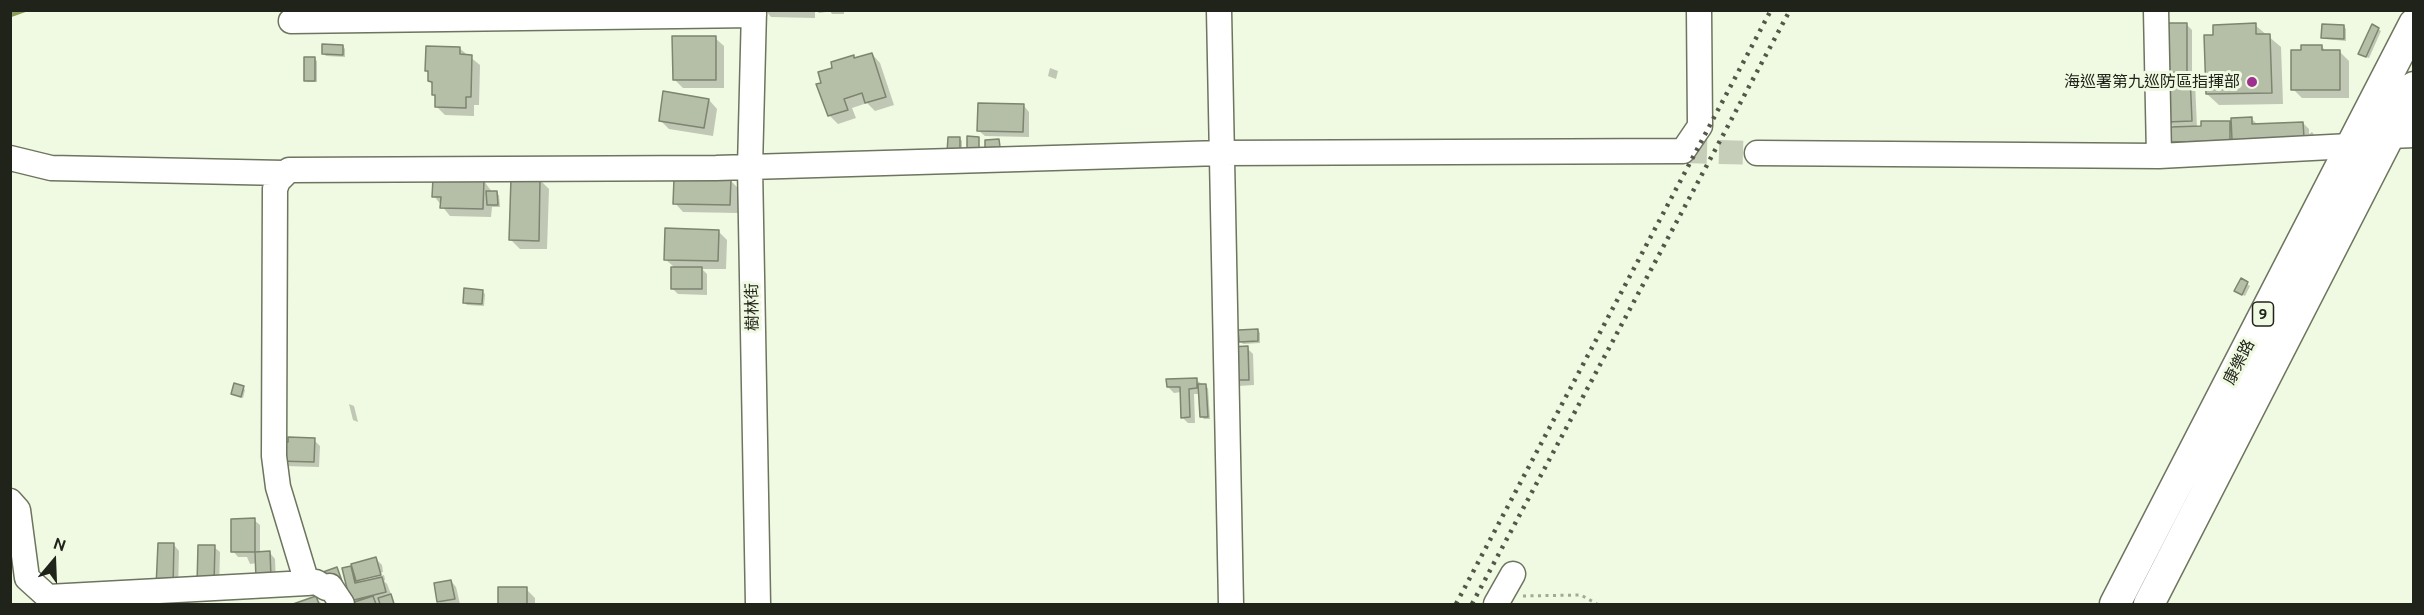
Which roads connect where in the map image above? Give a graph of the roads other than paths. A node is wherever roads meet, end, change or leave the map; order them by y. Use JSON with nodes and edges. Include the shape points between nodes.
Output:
{"nodes":[{"id":1,"x":1219,"y":10,"type":"edge"},
{"id":2,"x":1699,"y":10,"type":"edge"},
{"id":3,"x":2156,"y":10,"type":"edge"},
{"id":4,"x":754,"y":13,"type":"edge"},
{"id":5,"x":291,"y":21,"type":"dead end"},
{"id":6,"x":2414,"y":24,"type":"edge"},
{"id":7,"x":2414,"y":87,"type":"edge"},
{"id":8,"x":2402,"y":135,"type":"edge"},
{"id":9,"x":2350,"y":146,"type":"junction"},
{"id":10,"x":1221,"y":153,"type":"junction"},
{"id":11,"x":1756,"y":153,"type":"tunnel mouth"},
{"id":12,"x":2159,"y":156,"type":"junction"},
{"id":13,"x":10,"y":158,"type":"edge"},
{"id":14,"x":750,"y":167,"type":"junction"},
{"id":15,"x":284,"y":173,"type":"junction"},
{"id":16,"x":10,"y":501,"type":"edge"},
{"id":17,"x":1513,"y":574,"type":"dead end"},
{"id":18,"x":307,"y":582,"type":"junction"},
{"id":19,"x":1498,"y":601,"type":"edge"},
{"id":20,"x":342,"y":604,"type":"edge"},
{"id":21,"x":759,"y":604,"type":"edge"},
{"id":22,"x":1231,"y":604,"type":"edge"},
{"id":23,"x":2115,"y":604,"type":"edge"},
{"id":24,"x":2149,"y":604,"type":"edge"}],
"edges":[{"from":1,"to":10,"type":"street"},
{"from":2,"to":10,"type":"street","via":[[1700,126],[1683,151]]},
{"from":3,"to":12,"type":"street"},
{"from":4,"to":5,"type":"street"},
{"from":4,"to":14,"type":"street","name":"樹林街"},
{"from":6,"to":9,"type":"main road","name":"康樂路","number":"9"},
{"from":7,"to":8,"type":"main road","name":"康樂路","number":"9"},
{"from":8,"to":9,"type":"street"},
{"from":8,"to":24,"type":"main road","name":"康樂路","number":"9"},
{"from":9,"to":12,"type":"street"},
{"from":9,"to":23,"type":"main road","name":"康樂路","number":"9"},
{"from":10,"to":14,"type":"street"},
{"from":10,"to":22,"type":"street"},
{"from":11,"to":12,"type":"street"},
{"from":13,"to":15,"type":"street","via":[[51,168]]},
{"from":14,"to":15,"type":"street"},
{"from":14,"to":21,"type":"street","name":"樹林街"},
{"from":15,"to":18,"type":"street","via":[[275,189],[274,456],[278,487]]},
{"from":16,"to":18,"type":"street","via":[[18,510],[27,578],[48,597]]},
{"from":17,"to":19,"type":"street"},
{"from":18,"to":20,"type":"street","via":[[330,586]]}]}
